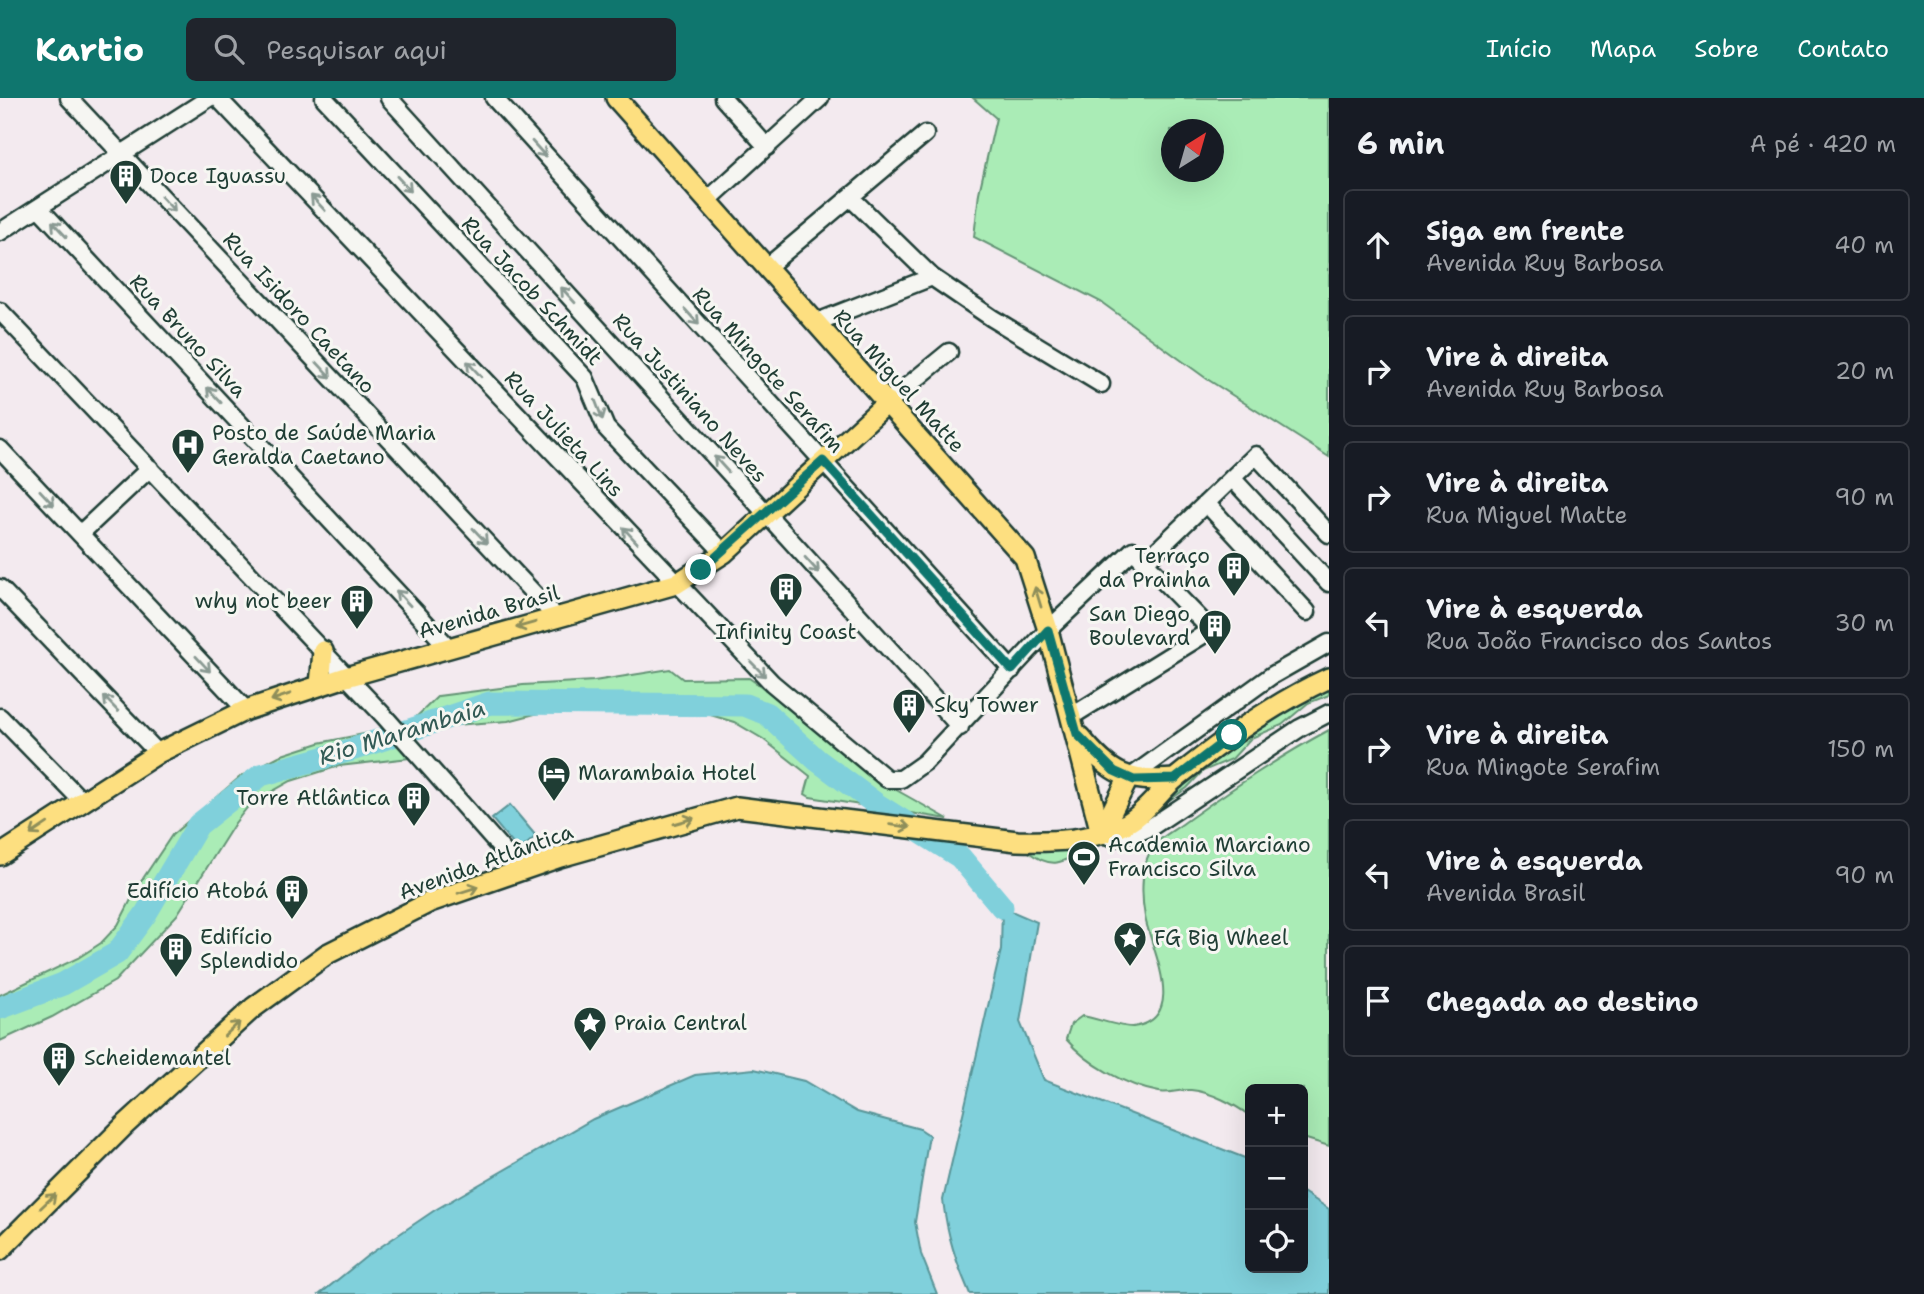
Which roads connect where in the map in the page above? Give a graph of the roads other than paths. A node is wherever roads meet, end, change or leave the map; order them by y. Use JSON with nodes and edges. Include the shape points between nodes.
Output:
{"nodes":[{"id":1,"x":69,"y":98,"type":"edge"},
{"id":2,"x":209,"y":98,"type":"edge"},
{"id":3,"x":218,"y":98,"type":"edge"},
{"id":4,"x":324,"y":98,"type":"edge"},
{"id":5,"x":389,"y":98,"type":"edge"},
{"id":6,"x":494,"y":98,"type":"edge"},
{"id":7,"x":616,"y":98,"type":"edge"},
{"id":8,"x":723,"y":98,"type":"edge"},
{"id":9,"x":820,"y":98,"type":"edge"},
{"id":10,"x":925,"y":134,"type":"dead end"},
{"id":11,"x":766,"y":147,"type":"junction"},
{"id":12,"x":121,"y":155,"type":"junction"},
{"id":13,"x":850,"y":197,"type":"junction"},
{"id":14,"x":708,"y":200,"type":"junction"},
{"id":15,"x":39,"y":208,"type":"junction"},
{"id":16,"x":0,"y":232,"type":"edge"},
{"id":17,"x":767,"y":267,"type":"junction"},
{"id":18,"x":932,"y":277,"type":"junction"},
{"id":19,"x":0,"y":311,"type":"edge"},
{"id":20,"x":817,"y":322,"type":"junction"},
{"id":21,"x":949,"y":352,"type":"dead end"},
{"id":22,"x":1101,"y":384,"type":"dead end"},
{"id":23,"x":888,"y":402,"type":"junction"},
{"id":24,"x":0,"y":449,"type":"edge"},
{"id":25,"x":823,"y":461,"type":"junction"},
{"id":26,"x":149,"y":468,"type":"junction"},
{"id":27,"x":1232,"y":478,"type":"junction"},
{"id":28,"x":1206,"y":503,"type":"junction"},
{"id":29,"x":767,"y":514,"type":"junction"},
{"id":30,"x":80,"y":534,"type":"junction"},
{"id":31,"x":1329,"y":534,"type":"edge"},
{"id":32,"x":724,"y":553,"type":"junction"},
{"id":33,"x":1139,"y":556,"type":"junction"},
{"id":34,"x":1329,"y":583,"type":"edge"},
{"id":35,"x":676,"y":584,"type":"junction"},
{"id":36,"x":0,"y":587,"type":"edge"},
{"id":37,"x":1307,"y":612,"type":"dead end"},
{"id":38,"x":556,"y":617,"type":"junction"},
{"id":39,"x":1048,"y":630,"type":"junction"},
{"id":40,"x":1329,"y":643,"type":"edge"},
{"id":41,"x":449,"y":648,"type":"junction"},
{"id":42,"x":323,"y":651,"type":"junction"},
{"id":43,"x":1012,"y":670,"type":"junction"},
{"id":44,"x":346,"y":677,"type":"junction"},
{"id":45,"x":1329,"y":678,"type":"edge"},
{"id":46,"x":320,"y":685,"type":"junction"},
{"id":47,"x":246,"y":710,"type":"junction"},
{"id":48,"x":1329,"y":713,"type":"edge"},
{"id":49,"x":0,"y":717,"type":"edge"},
{"id":50,"x":1074,"y":725,"type":"junction"},
{"id":51,"x":960,"y":727,"type":"junction"},
{"id":52,"x":158,"y":753,"type":"junction"},
{"id":53,"x":1128,"y":779,"type":"junction"},
{"id":54,"x":1175,"y":779,"type":"junction"},
{"id":55,"x":81,"y":800,"type":"junction"},
{"id":56,"x":1101,"y":833,"type":"junction"},
{"id":57,"x":0,"y":855,"type":"edge"},
{"id":58,"x":522,"y":871,"type":"junction"},
{"id":59,"x":0,"y":1250,"type":"edge"}],
"edges":[{"from":1,"to":12,"type":"street","name":"Rua Isidoro Caetano"},
{"from":2,"to":12,"type":"street"},
{"from":35,"to":3,"type":"street","name":"Rua Julieta Lins","one_way":true},
{"from":4,"to":32,"type":"street","name":"Rua Jacob Schmidt","one_way":true,"via":[[585,378],[606,428]]},
{"from":29,"to":5,"type":"street","name":"Rua Justiniano Neves","one_way":true},
{"from":6,"to":25,"type":"street","name":"Rua Mingote Serafim","one_way":true},
{"from":7,"to":14,"type":"main road","name":"Rua Miguel Matte"},
{"from":8,"to":11,"type":"street"},
{"from":9,"to":11,"type":"street"},
{"from":10,"to":13,"type":"street"},
{"from":11,"to":14,"type":"street"},
{"from":12,"to":15,"type":"street"},
{"from":12,"to":38,"type":"street","name":"Rua Isidoro Caetano","one_way":true},
{"from":13,"to":17,"type":"street"},
{"from":13,"to":18,"type":"street"},
{"from":14,"to":17,"type":"main road","name":"Rua Miguel Matte"},
{"from":15,"to":16,"type":"street"},
{"from":41,"to":15,"type":"street","name":"Rua Bruno Silva","one_way":true},
{"from":17,"to":20,"type":"main road","name":"Rua Miguel Matte"},
{"from":18,"to":20,"type":"street"},
{"from":18,"to":22,"type":"street"},
{"from":19,"to":26,"type":"street"},
{"from":20,"to":23,"type":"main road","name":"Rua Miguel Matte"},
{"from":21,"to":23,"type":"street","name":"Avenida Brasil"},
{"from":23,"to":25,"type":"main road","name":"Avenida Brasil"},
{"from":39,"to":23,"type":"main road","name":"Rua Miguel Matte","one_way":true,"via":[[1030,569],[1018,547]]},
{"from":24,"to":30,"type":"street","one_way":true},
{"from":25,"to":29,"type":"main road","name":"Avenida Brasil"},
{"from":25,"to":43,"type":"street","name":"Rua Mingote Serafim"},
{"from":26,"to":30,"type":"street"},
{"from":26,"to":42,"type":"street"},
{"from":27,"to":28,"type":"street"},
{"from":27,"to":31,"type":"street","via":[[1256,456]]},
{"from":27,"to":34,"type":"street"},
{"from":28,"to":33,"type":"street"},
{"from":28,"to":37,"type":"street"},
{"from":29,"to":32,"type":"main road","name":"Avenida Brasil"},
{"from":29,"to":51,"type":"street","name":"Rua Justiniano Neves","one_way":true},
{"from":30,"to":47,"type":"street","one_way":true},
{"from":32,"to":35,"type":"main road","name":"Avenida Brasil"},
{"from":33,"to":39,"type":"street"},
{"from":33,"to":50,"type":"street","via":[[1211,630]]},
{"from":35,"to":38,"type":"main road","name":"Avenida Brasil"},
{"from":35,"to":51,"type":"street","name":"Rua Julieta Lins","one_way":true,"via":[[791,701],[887,779],[895,781],[925,762]]},
{"from":52,"to":36,"type":"street","one_way":true},
{"from":38,"to":41,"type":"main road","name":"Avenida Brasil","one_way":true},
{"from":39,"to":43,"type":"street"},
{"from":39,"to":50,"type":"main road","name":"Rua Miguel Matte"},
{"from":40,"to":53,"type":"street","via":[[1270,676]]},
{"from":41,"to":44,"type":"main road","name":"Avenida Brasil"},
{"from":42,"to":44,"type":"street"},
{"from":42,"to":46,"type":"main road"},
{"from":43,"to":51,"type":"street"},
{"from":44,"to":46,"type":"main road","name":"Avenida Brasil"},
{"from":44,"to":58,"type":"street"},
{"from":45,"to":54,"type":"main road","name":"Avenida Atlântica","via":[[1267,711]]},
{"from":46,"to":47,"type":"main road","name":"Avenida Brasil","one_way":true},
{"from":47,"to":52,"type":"main road","name":"Avenida Brasil"},
{"from":48,"to":56,"type":"street","via":[[1151,827],[1112,839]]},
{"from":49,"to":55,"type":"street"},
{"from":50,"to":53,"type":"main road","name":"Rua Miguel Matte","via":[[1102,761]]},
{"from":50,"to":56,"type":"main road","name":"Rua Miguel Matte"},
{"from":52,"to":55,"type":"main road","name":"Avenida Brasil"},
{"from":53,"to":54,"type":"main road"},
{"from":53,"to":56,"type":"main road"},
{"from":54,"to":56,"type":"main road","name":"Avenida Atlântica","via":[[1140,814]]},
{"from":55,"to":57,"type":"main road","name":"Avenida Brasil","one_way":true},
{"from":58,"to":56,"type":"main road","name":"Avenida Atlântica","one_way":true,"via":[[723,809],[749,807],[997,839],[1048,841]]},
{"from":59,"to":58,"type":"main road","name":"Avenida Atlântica","one_way":true,"via":[[125,1125],[296,974],[430,902]]}]}
